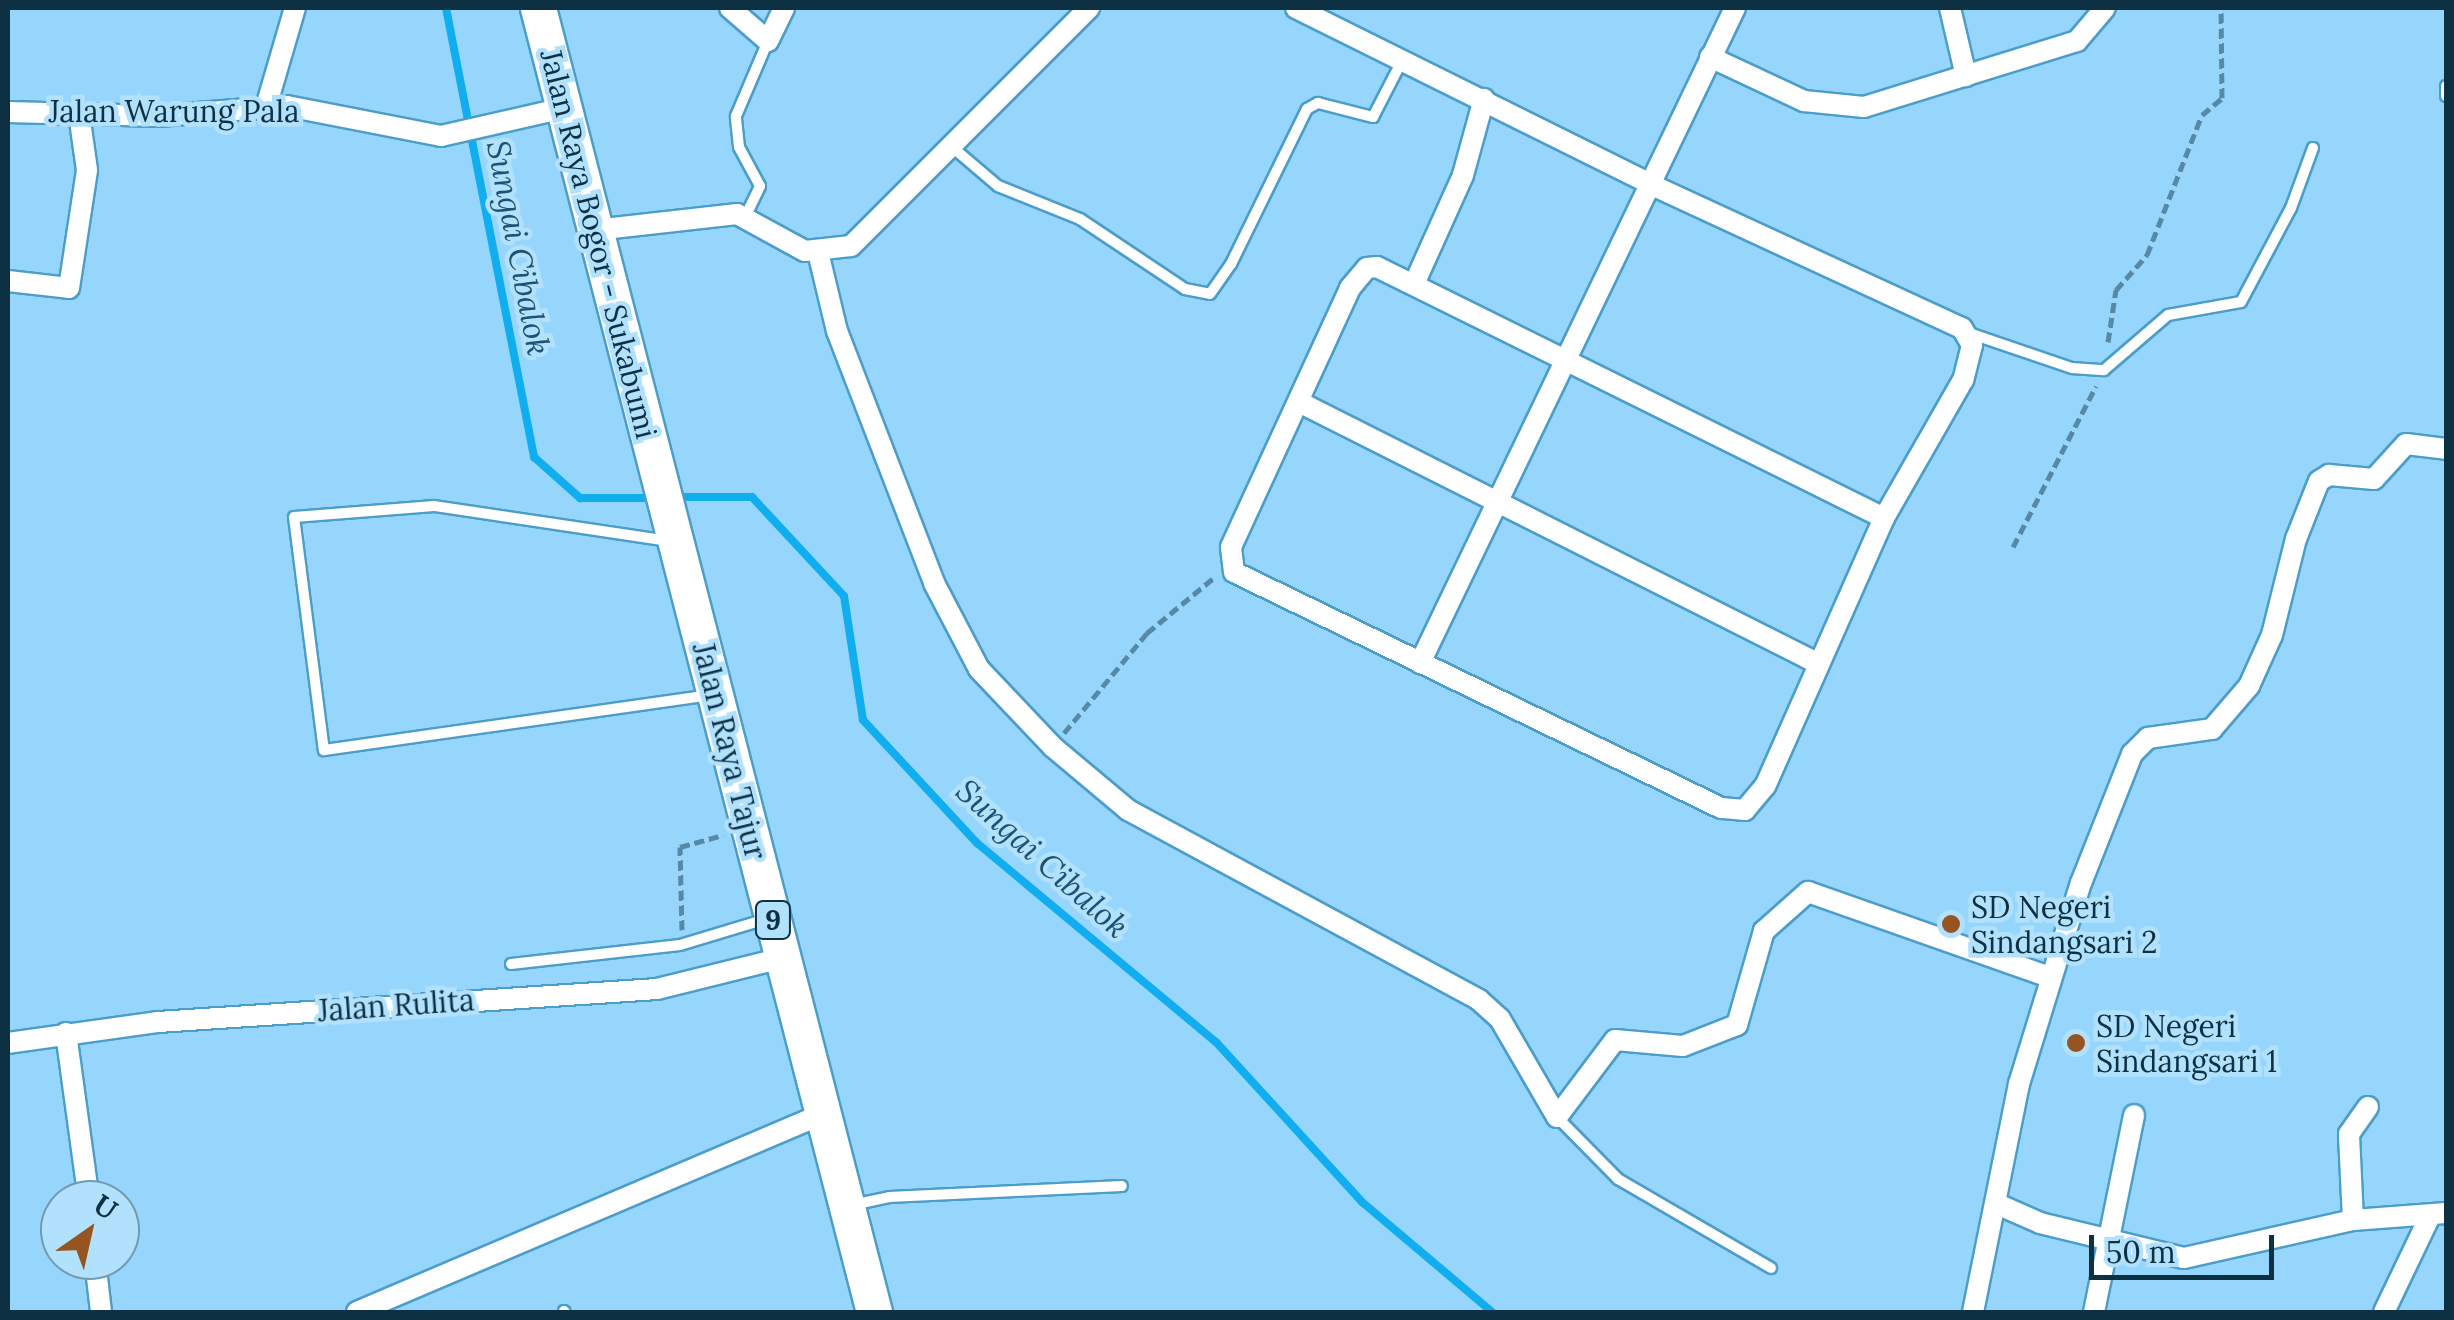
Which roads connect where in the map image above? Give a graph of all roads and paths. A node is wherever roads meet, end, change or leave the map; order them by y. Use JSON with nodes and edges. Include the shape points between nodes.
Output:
{"nodes":[{"id":1,"x":295,"y":8,"type":"edge"},
{"id":2,"x":538,"y":8,"type":"edge"},
{"id":3,"x":730,"y":8,"type":"edge"},
{"id":4,"x":784,"y":8,"type":"edge"},
{"id":5,"x":1089,"y":8,"type":"edge"},
{"id":6,"x":1296,"y":8,"type":"edge"},
{"id":7,"x":1735,"y":8,"type":"edge"},
{"id":8,"x":1950,"y":8,"type":"edge"},
{"id":9,"x":2105,"y":8,"type":"edge"},
{"id":10,"x":2222,"y":8,"type":"edge"},
{"id":11,"x":768,"y":41,"type":"junction"},
{"id":12,"x":1710,"y":57,"type":"junction"},
{"id":13,"x":1403,"y":58,"type":"junction"},
{"id":14,"x":1966,"y":76,"type":"junction"},
{"id":15,"x":2446,"y":86,"type":"edge"},
{"id":16,"x":2446,"y":96,"type":"edge"},
{"id":17,"x":1484,"y":99,"type":"junction"},
{"id":18,"x":266,"y":106,"type":"junction"},
{"id":19,"x":564,"y":108,"type":"junction"},
{"id":20,"x":8,"y":112,"type":"edge"},
{"id":21,"x":79,"y":114,"type":"junction"},
{"id":22,"x":950,"y":145,"type":"junction"},
{"id":23,"x":2314,"y":148,"type":"dead end"},
{"id":24,"x":1654,"y":186,"type":"junction"},
{"id":25,"x":746,"y":216,"type":"junction"},
{"id":26,"x":595,"y":230,"type":"junction"},
{"id":27,"x":818,"y":252,"type":"junction"},
{"id":28,"x":8,"y":280,"type":"edge"},
{"id":29,"x":1415,"y":282,"type":"junction"},
{"id":30,"x":1970,"y":333,"type":"junction"},
{"id":31,"x":1568,"y":358,"type":"junction"},
{"id":32,"x":2104,"y":370,"type":"junction"},
{"id":33,"x":1299,"y":402,"type":"junction"},
{"id":34,"x":2446,"y":449,"type":"edge"},
{"id":35,"x":660,"y":480,"type":"joint"},
{"id":36,"x":1498,"y":507,"type":"junction"},
{"id":37,"x":1884,"y":518,"type":"junction"},
{"id":38,"x":673,"y":535,"type":"junction"},
{"id":39,"x":2013,"y":548,"type":"dead end"},
{"id":40,"x":1228,"y":566,"type":"junction"},
{"id":41,"x":1420,"y":663,"type":"junction"},
{"id":42,"x":1818,"y":664,"type":"junction"},
{"id":43,"x":716,"y":694,"type":"junction"},
{"id":44,"x":1053,"y":746,"type":"junction"},
{"id":45,"x":750,"y":828,"type":"junction"},
{"id":46,"x":772,"y":918,"type":"junction"},
{"id":47,"x":680,"y":945,"type":"junction"},
{"id":48,"x":782,"y":958,"type":"junction"},
{"id":49,"x":511,"y":964,"type":"dead end"},
{"id":50,"x":2050,"y":977,"type":"junction"},
{"id":51,"x":66,"y":1034,"type":"junction"},
{"id":52,"x":8,"y":1043,"type":"edge"},
{"id":53,"x":2368,"y":1106,"type":"dead end"},
{"id":54,"x":825,"y":1113,"type":"junction"},
{"id":55,"x":2134,"y":1115,"type":"dead end"},
{"id":56,"x":1557,"y":1117,"type":"junction"},
{"id":57,"x":86,"y":1180,"type":"edge"},
{"id":58,"x":1122,"y":1186,"type":"dead end"},
{"id":59,"x":1997,"y":1204,"type":"junction"},
{"id":60,"x":847,"y":1207,"type":"junction"},
{"id":61,"x":2438,"y":1216,"type":"edge"},
{"id":62,"x":2353,"y":1220,"type":"junction"},
{"id":63,"x":2108,"y":1238,"type":"junction"},
{"id":64,"x":1771,"y":1268,"type":"dead end"},
{"id":65,"x":97,"y":1280,"type":"edge"},
{"id":66,"x":101,"y":1312,"type":"edge"},
{"id":67,"x":357,"y":1312,"type":"edge"},
{"id":68,"x":874,"y":1312,"type":"edge"},
{"id":69,"x":1973,"y":1312,"type":"edge"},
{"id":70,"x":2094,"y":1312,"type":"edge"},
{"id":71,"x":2384,"y":1312,"type":"edge"}],
"edges":[{"from":1,"to":18,"type":"street"},
{"from":2,"to":19,"type":"highway","name":"Jalan Raya Bogor - Sukabumi","number":"9"},
{"from":3,"to":11,"type":"street"},
{"from":4,"to":11,"type":"street"},
{"from":5,"to":22,"type":"street"},
{"from":6,"to":13,"type":"street"},
{"from":7,"to":12,"type":"street"},
{"from":8,"to":14,"type":"street"},
{"from":9,"to":14,"type":"street","via":[[2077,41]]},
{"from":10,"to":32,"type":"path","via":[[2222,98],[2202,115],[2147,255],[2116,290]]},
{"from":11,"to":25,"type":"lane","via":[[736,116],[739,147],[760,186]]},
{"from":12,"to":14,"type":"street","via":[[1785,94],[1834,108],[1882,104]]},
{"from":12,"to":24,"type":"street"},
{"from":13,"to":17,"type":"street"},
{"from":13,"to":22,"type":"lane","via":[[1372,117],[1318,102],[1307,110],[1232,264],[1210,294],[1185,289],[1080,219],[998,186]]},
{"from":15,"to":16,"type":"lane"},
{"from":17,"to":24,"type":"street"},
{"from":17,"to":29,"type":"street","via":[[1464,175]]},
{"from":18,"to":19,"type":"street","name":"Jalan Warung Pala","via":[[308,109],[403,133],[458,134]]},
{"from":18,"to":21,"type":"street","name":"Jalan Warung Pala"},
{"from":19,"to":26,"type":"highway","name":"Jalan Raya Bogor - Sukabumi","number":"9"},
{"from":20,"to":21,"type":"street","name":"Jalan Warung Pala"},
{"from":21,"to":28,"type":"street","via":[[87,170],[69,288]]},
{"from":22,"to":27,"type":"street","via":[[872,231],[851,246]]},
{"from":23,"to":32,"type":"lane","via":[[2245,299],[2168,315]]},
{"from":24,"to":30,"type":"street"},
{"from":24,"to":31,"type":"street"},
{"from":25,"to":26,"type":"street"},
{"from":25,"to":27,"type":"street","via":[[795,248]]},
{"from":26,"to":35,"type":"highway","name":"Jalan Raya Bogor - Sukabumi","number":"9"},
{"from":27,"to":44,"type":"street","via":[[837,332],[948,618],[979,669]]},
{"from":29,"to":31,"type":"street"},
{"from":29,"to":33,"type":"street","via":[[1377,266],[1356,278]]},
{"from":30,"to":32,"type":"lane","via":[[2072,368]]},
{"from":30,"to":37,"type":"street","via":[[1963,380]]},
{"from":31,"to":36,"type":"street"},
{"from":31,"to":37,"type":"street"},
{"from":32,"to":39,"type":"path"},
{"from":33,"to":36,"type":"street"},
{"from":33,"to":40,"type":"street","via":[[1237,532]]},
{"from":34,"to":50,"type":"street","via":[[2406,444],[2374,480],[2330,475],[2319,481],[2272,635],[2249,686],[2212,729],[2148,738],[2132,754]]},
{"from":35,"to":38,"type":"highway","name":"Jalan Raya Tajur","number":"9"},
{"from":36,"to":41,"type":"street"},
{"from":36,"to":42,"type":"street"},
{"from":37,"to":42,"type":"street"},
{"from":38,"to":43,"type":"highway","name":"Jalan Raya Tajur","number":"9"},
{"from":38,"to":43,"type":"lane","via":[[434,506],[294,517],[324,750]]},
{"from":40,"to":41,"type":"street"},
{"from":40,"to":44,"type":"path","via":[[1147,633]]},
{"from":41,"to":42,"type":"street","via":[[1738,811],[1752,805],[1765,786]]},
{"from":43,"to":45,"type":"highway","name":"Jalan Raya Tajur","number":"9"},
{"from":44,"to":56,"type":"street","via":[[1151,824],[1480,1000],[1500,1019]]},
{"from":45,"to":46,"type":"highway","name":"Jalan Raya Tajur","number":"9"},
{"from":45,"to":47,"type":"path","via":[[680,848]]},
{"from":46,"to":47,"type":"lane"},
{"from":46,"to":48,"type":"highway","name":"Jalan Raya Tajur","number":"9"},
{"from":47,"to":49,"type":"lane"},
{"from":48,"to":51,"type":"street","name":"Jalan Rulita","via":[[657,989],[218,1017]]},
{"from":48,"to":54,"type":"highway","name":"Jalan Raya Tajur","number":"9"},
{"from":50,"to":56,"type":"street","via":[[1808,892],[1764,931],[1737,1024],[1683,1046],[1614,1040]]},
{"from":50,"to":59,"type":"street","via":[[2013,1107]]},
{"from":51,"to":52,"type":"street","name":"Jalan Rulita"},
{"from":51,"to":57,"type":"street"},
{"from":53,"to":62,"type":"street","via":[[2349,1134]]},
{"from":54,"to":60,"type":"highway","name":"Jalan Raya Tajur","number":"9"},
{"from":54,"to":67,"type":"street"},
{"from":55,"to":63,"type":"street"},
{"from":56,"to":64,"type":"lane","via":[[1594,1160],[1631,1188]]},
{"from":58,"to":60,"type":"lane","via":[[889,1197]]},
{"from":59,"to":63,"type":"street","via":[[2040,1224]]},
{"from":59,"to":69,"type":"street"},
{"from":60,"to":68,"type":"highway","name":"Jalan Raya Tajur","number":"9"},
{"from":61,"to":62,"type":"street"},
{"from":61,"to":71,"type":"street"},
{"from":62,"to":63,"type":"street","via":[[2184,1258]]},
{"from":63,"to":70,"type":"street"},
{"from":65,"to":66,"type":"street"}]}
